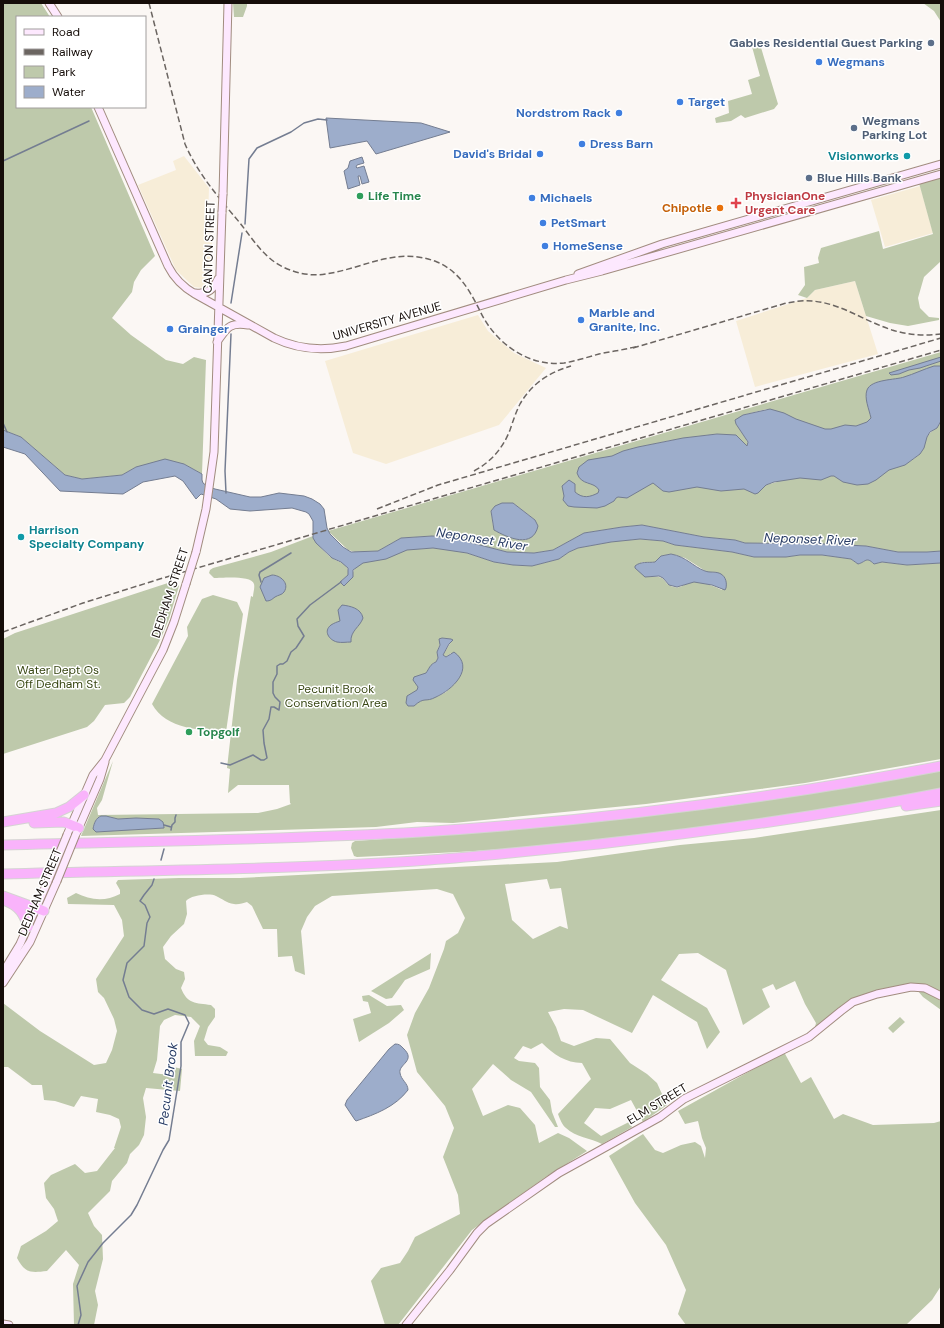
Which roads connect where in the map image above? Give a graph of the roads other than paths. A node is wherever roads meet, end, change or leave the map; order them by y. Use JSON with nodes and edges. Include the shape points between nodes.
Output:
{"nodes":[{"id":1,"x":50,"y":3,"type":"edge"},
{"id":2,"x":228,"y":3,"type":"edge"},
{"id":3,"x":57,"y":16,"type":"edge"},
{"id":4,"x":98,"y":108,"type":"edge"},
{"id":5,"x":941,"y":164,"type":"edge"},
{"id":6,"x":941,"y":174,"type":"edge"},
{"id":7,"x":219,"y":277,"type":"junction"},
{"id":8,"x":566,"y":280,"type":"junction"},
{"id":9,"x":191,"y":292,"type":"junction"},
{"id":10,"x":218,"y":307,"type":"junction"},
{"id":11,"x":252,"y":326,"type":"junction"},
{"id":12,"x":217,"y":342,"type":"junction"},
{"id":13,"x":209,"y":492,"type":"joint"},
{"id":14,"x":105,"y":760,"type":"junction"},
{"id":15,"x":941,"y":766,"type":"edge"},
{"id":16,"x":941,"y":793,"type":"edge"},
{"id":17,"x":84,"y":795,"type":"junction"},
{"id":18,"x":941,"y":801,"type":"edge"},
{"id":19,"x":3,"y":822,"type":"edge"},
{"id":20,"x":768,"y":823,"type":"junction"},
{"id":21,"x":3,"y":826,"type":"edge"},
{"id":22,"x":76,"y":829,"type":"junction"},
{"id":23,"x":3,"y":844,"type":"edge"},
{"id":24,"x":3,"y":874,"type":"edge"},
{"id":25,"x":3,"y":896,"type":"edge"},
{"id":26,"x":3,"y":900,"type":"edge"},
{"id":27,"x":40,"y":909,"type":"junction"},
{"id":28,"x":28,"y":927,"type":"junction"},
{"id":29,"x":3,"y":972,"type":"edge"},
{"id":30,"x":3,"y":983,"type":"edge"},
{"id":31,"x":941,"y":996,"type":"edge"},
{"id":32,"x":3,"y":1324,"type":"edge"},
{"id":33,"x":9,"y":1325,"type":"edge"},
{"id":34,"x":406,"y":1325,"type":"edge"}],
"edges":[{"from":1,"to":3,"type":"main road"},
{"from":2,"to":7,"type":"main road","name":"CANTON STREET","bridge":true},
{"from":4,"to":9,"type":"main road","name":"UNIVERSITY AVENUE","via":[[170,270],[178,282]]},
{"from":5,"to":8,"type":"main road","name":"UNIVERSITY AVENUE","via":[[658,245]]},
{"from":6,"to":8,"type":"main road","name":"UNIVERSITY AVENUE"},
{"from":7,"to":9,"type":"main road","via":[[216,285],[209,291],[201,294]]},
{"from":7,"to":10,"type":"main road","name":"CANTON STREET"},
{"from":8,"to":11,"type":"main road","name":"UNIVERSITY AVENUE","via":[[336,348],[303,347],[278,339]]},
{"from":9,"to":10,"type":"main road","name":"UNIVERSITY AVENUE"},
{"from":10,"to":11,"type":"main road","name":"UNIVERSITY AVENUE"},
{"from":10,"to":12,"type":"main road","name":"CANTON STREET"},
{"from":11,"to":12,"type":"main road","via":[[232,325]]},
{"from":12,"to":13,"type":"main road","name":"CANTON STREET","via":[[214,438]]},
{"from":13,"to":14,"type":"main road","name":"DEDHAM STREET","bridge":true,"via":[[196,552],[174,622],[163,650]]},
{"from":14,"to":17,"type":"main road","name":"DEDHAM STREET","via":[[96,770]]},
{"from":14,"to":22,"type":"main road","name":"DEDHAM STREET","via":[[101,776]]},
{"from":15,"to":23,"type":"highway","via":[[750,798],[523,824],[344,835]]},
{"from":16,"to":20,"type":"highway"},
{"from":17,"to":19,"type":"highway","via":[[70,807],[56,814]]},
{"from":17,"to":22,"type":"main road","name":"DEDHAM STREET"},
{"from":18,"to":20,"type":"highway","via":[[796,823]]},
{"from":20,"to":24,"type":"highway","via":[[530,852],[430,860]]},
{"from":21,"to":22,"type":"highway","via":[[59,821]]},
{"from":22,"to":27,"type":"main road","name":"DEDHAM STREET","bridge":true,"via":[[57,881]]},
{"from":22,"to":27,"type":"main road","name":"DEDHAM STREET","bridge":true,"via":[[67,835],[48,881]]},
{"from":25,"to":27,"type":"highway"},
{"from":26,"to":28,"type":"highway","via":[[20,910]]},
{"from":27,"to":28,"type":"main road","name":"DEDHAM STREET"},
{"from":27,"to":30,"type":"main road","name":"DEDHAM STREET","via":[[28,946]]},
{"from":28,"to":29,"type":"main road","name":"DEDHAM STREET"},
{"from":31,"to":34,"type":"main road","name":"ELM STREET","via":[[925,988],[911,987],[853,1002],[809,1037],[684,1099],[660,1117],[559,1173],[486,1224]]},
{"from":32,"to":33,"type":"main road"}]}
